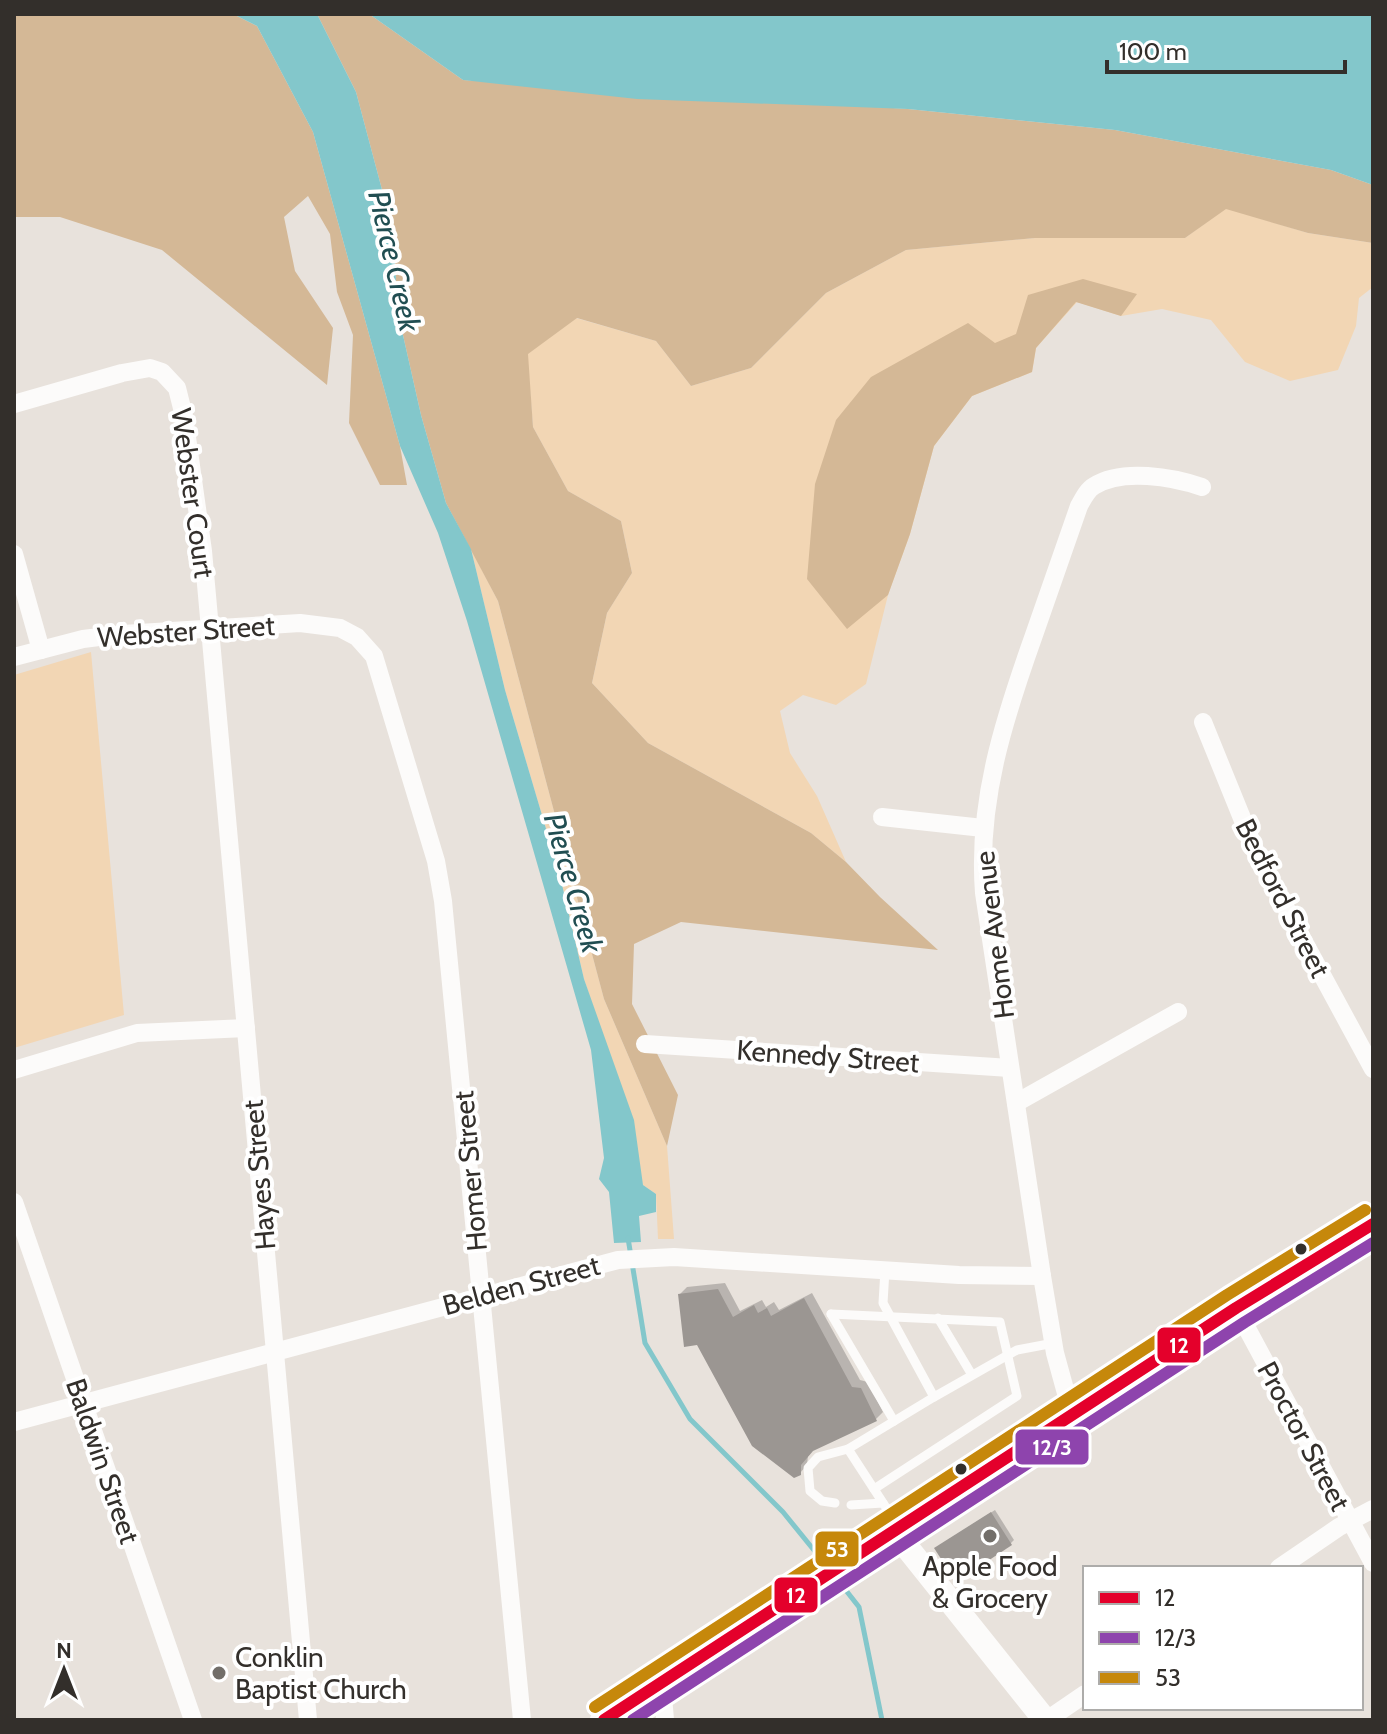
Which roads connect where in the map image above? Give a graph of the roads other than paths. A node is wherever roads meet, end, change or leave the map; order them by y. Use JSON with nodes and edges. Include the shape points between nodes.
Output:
{"nodes":[{"id":1,"x":14,"y":404,"type":"edge"},
{"id":2,"x":1202,"y":487,"type":"dead end"},
{"id":3,"x":14,"y":554,"type":"edge"},
{"id":4,"x":210,"y":630,"type":"junction"},
{"id":5,"x":357,"y":637,"type":"joint"},
{"id":6,"x":41,"y":650,"type":"junction"},
{"id":7,"x":14,"y":657,"type":"edge"},
{"id":8,"x":1203,"y":722,"type":"dead end"},
{"id":9,"x":882,"y":817,"type":"dead end"},
{"id":10,"x":983,"y":828,"type":"junction"},
{"id":11,"x":1178,"y":1012,"type":"dead end"},
{"id":12,"x":246,"y":1028,"type":"junction"},
{"id":13,"x":645,"y":1044,"type":"dead end"},
{"id":14,"x":1010,"y":1068,"type":"junction"},
{"id":15,"x":1373,"y":1069,"type":"edge"},
{"id":16,"x":14,"y":1070,"type":"edge"},
{"id":17,"x":1016,"y":1103,"type":"junction"},
{"id":18,"x":14,"y":1202,"type":"edge"},
{"id":19,"x":1373,"y":1224,"type":"edge"},
{"id":20,"x":885,"y":1270,"type":"junction"},
{"id":21,"x":1042,"y":1276,"type":"junction"},
{"id":22,"x":482,"y":1296,"type":"junction"},
{"id":23,"x":1236,"y":1308,"type":"junction"},
{"id":24,"x":890,"y":1316,"type":"junction"},
{"id":25,"x":938,"y":1318,"type":"junction"},
{"id":26,"x":1054,"y":1343,"type":"junction"},
{"id":27,"x":275,"y":1353,"type":"junction"},
{"id":28,"x":1008,"y":1355,"type":"junction"},
{"id":29,"x":972,"y":1375,"type":"junction"},
{"id":30,"x":934,"y":1397,"type":"junction"},
{"id":31,"x":83,"y":1403,"type":"junction"},
{"id":32,"x":1072,"y":1415,"type":"junction"},
{"id":33,"x":894,"y":1421,"type":"junction"},
{"id":34,"x":14,"y":1422,"type":"edge"},
{"id":35,"x":848,"y":1449,"type":"junction"},
{"id":36,"x":874,"y":1489,"type":"junction"},
{"id":37,"x":835,"y":1503,"type":"dead end"},
{"id":38,"x":883,"y":1503,"type":"junction"},
{"id":39,"x":851,"y":1505,"type":"dead end"},
{"id":40,"x":1373,"y":1509,"type":"edge"},
{"id":41,"x":1350,"y":1521,"type":"junction"},
{"id":42,"x":896,"y":1529,"type":"junction"},
{"id":43,"x":1373,"y":1563,"type":"edge"},
{"id":44,"x":1282,"y":1566,"type":"edge"},
{"id":45,"x":662,"y":1684,"type":"junction"},
{"id":46,"x":1083,"y":1695,"type":"edge"},
{"id":47,"x":608,"y":1719,"type":"edge"},
{"id":48,"x":193,"y":1720,"type":"edge"},
{"id":49,"x":308,"y":1720,"type":"edge"},
{"id":50,"x":522,"y":1720,"type":"edge"},
{"id":51,"x":665,"y":1720,"type":"edge"},
{"id":52,"x":1046,"y":1720,"type":"edge"}],
"edges":[{"from":1,"to":4,"type":"street","name":"Webster Court","via":[[150,368],[177,388]]},
{"from":2,"to":10,"type":"street","name":"Home Avenue","via":[[1161,477],[1119,478],[1091,487],[1079,506],[1009,703]]},
{"from":3,"to":6,"type":"street"},
{"from":4,"to":5,"type":"street","name":"Webster Street","via":[[300,623],[340,628]]},
{"from":4,"to":6,"type":"street","name":"Webster Street","via":[[123,634]]},
{"from":4,"to":12,"type":"street","name":"Hayes Street"},
{"from":5,"to":22,"type":"street","name":"Homer Street","via":[[379,668],[441,887]]},
{"from":6,"to":7,"type":"street","name":"Webster Street"},
{"from":8,"to":15,"type":"street","name":"Bedford Street","via":[[1257,855]]},
{"from":9,"to":10,"type":"street"},
{"from":10,"to":14,"type":"street","name":"Home Avenue","via":[[984,893]]},
{"from":11,"to":17,"type":"street"},
{"from":12,"to":16,"type":"street","via":[[137,1033]]},
{"from":12,"to":27,"type":"street","name":"Hayes Street"},
{"from":13,"to":14,"type":"street","name":"Kennedy Street"},
{"from":14,"to":17,"type":"street","name":"Home Avenue"},
{"from":17,"to":21,"type":"street","name":"Home Avenue"},
{"from":18,"to":31,"type":"street","name":"Baldwin Street"},
{"from":19,"to":23,"type":"main road"},
{"from":20,"to":21,"type":"street","name":"Belden Street"},
{"from":20,"to":22,"type":"street","name":"Belden Street","via":[[660,1256],[599,1263]]},
{"from":20,"to":24,"type":"lane","via":[[883,1303]]},
{"from":21,"to":26,"type":"street","name":"Home Avenue"},
{"from":22,"to":27,"type":"street","name":"Belden Street"},
{"from":22,"to":50,"type":"street","name":"Homer Street"},
{"from":23,"to":32,"type":"main road"},
{"from":23,"to":41,"type":"street","name":"Proctor Street"},
{"from":24,"to":25,"type":"lane"},
{"from":24,"to":30,"type":"lane"},
{"from":24,"to":33,"type":"lane","via":[[831,1314]]},
{"from":25,"to":28,"type":"lane","via":[[1000,1322]]},
{"from":25,"to":29,"type":"lane"},
{"from":26,"to":28,"type":"lane"},
{"from":26,"to":32,"type":"street","name":"Home Avenue"},
{"from":27,"to":31,"type":"street","name":"Belden Street"},
{"from":27,"to":49,"type":"street","name":"Hayes Street"},
{"from":28,"to":29,"type":"lane"},
{"from":28,"to":36,"type":"lane","via":[[1017,1396]]},
{"from":29,"to":30,"type":"lane"},
{"from":30,"to":33,"type":"lane"},
{"from":31,"to":34,"type":"street","name":"Belden Street"},
{"from":31,"to":48,"type":"street","name":"Baldwin Street"},
{"from":32,"to":42,"type":"main road"},
{"from":33,"to":35,"type":"lane"},
{"from":35,"to":36,"type":"lane"},
{"from":35,"to":37,"type":"lane","via":[[818,1457],[808,1468],[810,1491]]},
{"from":36,"to":38,"type":"lane"},
{"from":38,"to":39,"type":"lane"},
{"from":38,"to":42,"type":"lane"},
{"from":40,"to":41,"type":"street"},
{"from":41,"to":43,"type":"street","name":"Proctor Street"},
{"from":41,"to":44,"type":"street"},
{"from":42,"to":45,"type":"main road"},
{"from":42,"to":52,"type":"street"},
{"from":45,"to":47,"type":"main road"},
{"from":45,"to":51,"type":"street"},
{"from":46,"to":52,"type":"street"}]}
